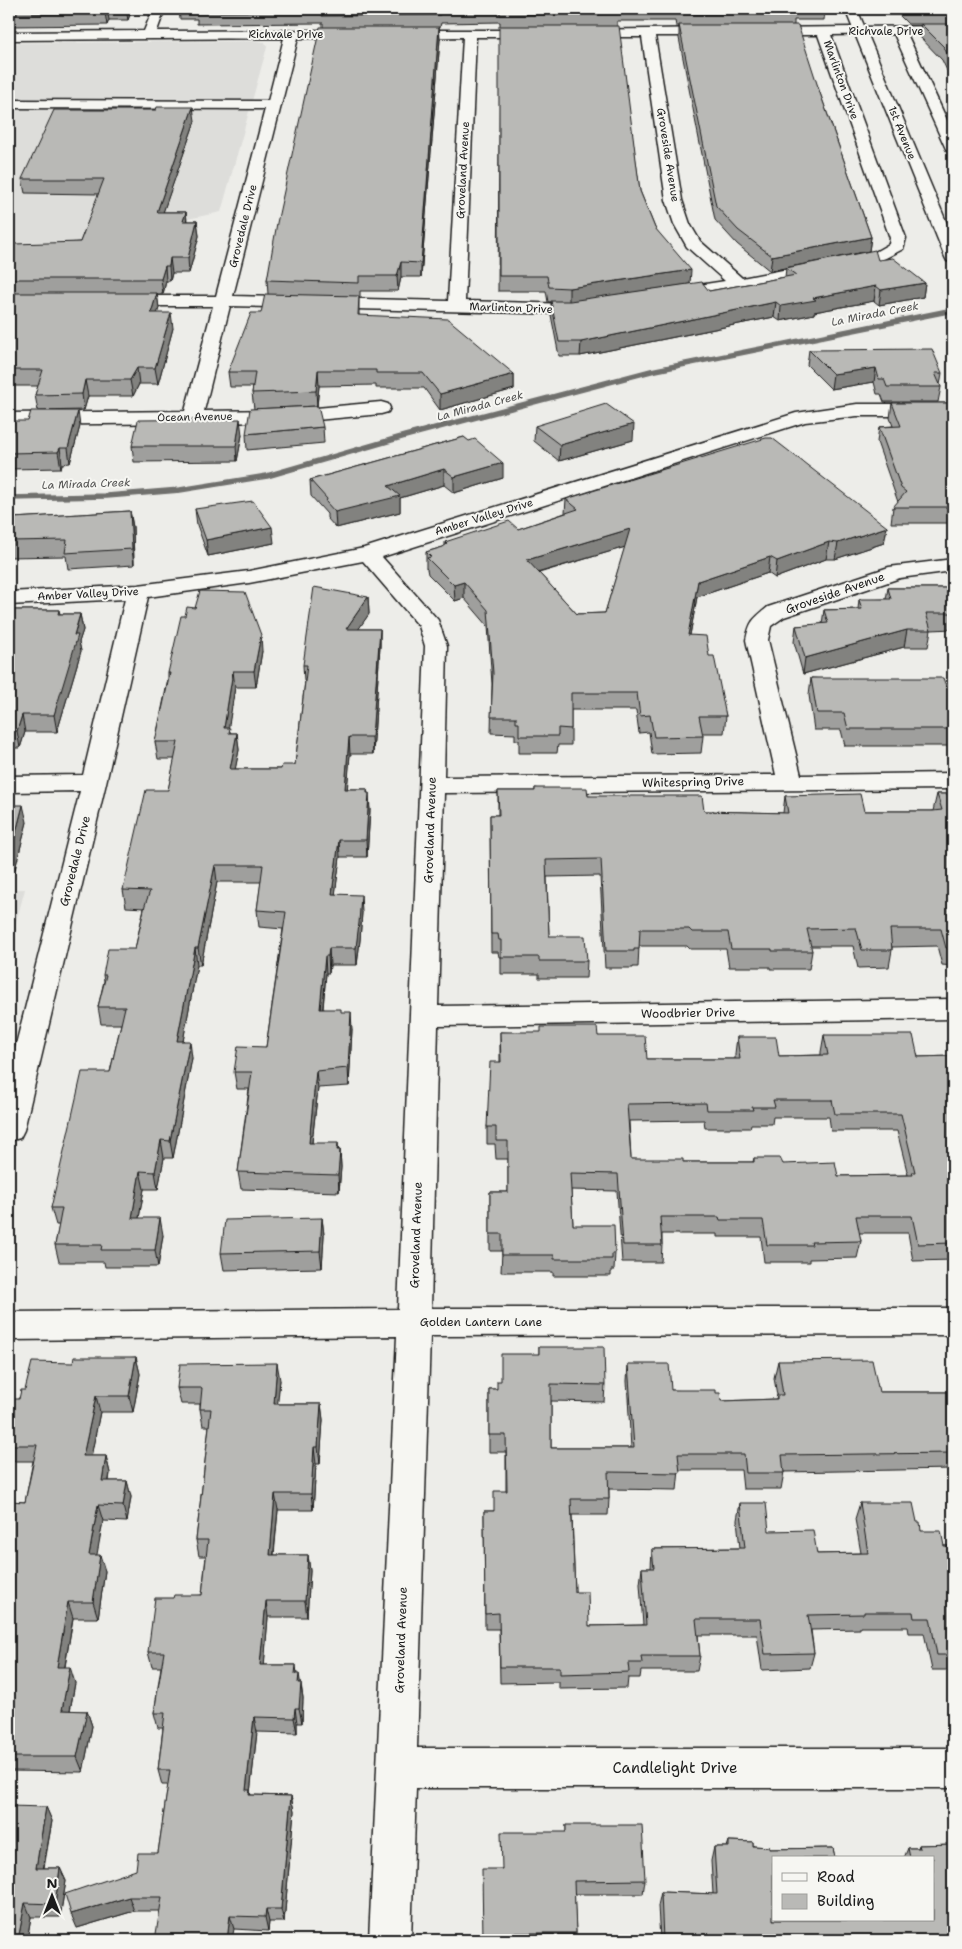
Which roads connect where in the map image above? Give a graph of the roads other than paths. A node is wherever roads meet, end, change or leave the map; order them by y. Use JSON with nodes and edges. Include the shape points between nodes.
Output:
{"nodes":[{"id":1,"x":159,"y":9,"type":"edge"},
{"id":2,"x":850,"y":9,"type":"edge"},
{"id":3,"x":899,"y":30,"type":"junction"},
{"id":4,"x":953,"y":30,"type":"edge"},
{"id":5,"x":824,"y":31,"type":"junction"},
{"id":6,"x":860,"y":31,"type":"junction"},
{"id":7,"x":648,"y":32,"type":"junction"},
{"id":8,"x":727,"y":32,"type":"edge"},
{"id":9,"x":747,"y":32,"type":"edge"},
{"id":10,"x":470,"y":33,"type":"junction"},
{"id":11,"x":549,"y":33,"type":"edge"},
{"id":12,"x":569,"y":33,"type":"edge"},
{"id":13,"x":292,"y":34,"type":"junction"},
{"id":14,"x":371,"y":34,"type":"edge"},
{"id":15,"x":391,"y":34,"type":"edge"},
{"id":16,"x":150,"y":35,"type":"junction"},
{"id":17,"x":9,"y":36,"type":"edge"},
{"id":18,"x":9,"y":104,"type":"edge"},
{"id":19,"x":274,"y":105,"type":"junction"},
{"id":20,"x":953,"y":149,"type":"edge"},
{"id":21,"x":953,"y":257,"type":"edge"},
{"id":22,"x":739,"y":284,"type":"junction"},
{"id":23,"x":654,"y":297,"type":"edge"},
{"id":24,"x":106,"y":301,"type":"edge"},
{"id":25,"x":224,"y":301,"type":"junction"},
{"id":26,"x":607,"y":304,"type":"edge"},
{"id":27,"x":456,"y":306,"type":"junction"},
{"id":28,"x":381,"y":408,"type":"dead end"},
{"id":29,"x":953,"y":410,"type":"edge"},
{"id":30,"x":194,"y":417,"type":"junction"},
{"id":31,"x":9,"y":419,"type":"edge"},
{"id":32,"x":368,"y":554,"type":"junction"},
{"id":33,"x":953,"y":565,"type":"edge"},
{"id":34,"x":138,"y":592,"type":"junction"},
{"id":35,"x":9,"y":598,"type":"edge"},
{"id":36,"x":790,"y":781,"type":"junction"},
{"id":37,"x":953,"y":781,"type":"edge"},
{"id":38,"x":9,"y":784,"type":"edge"},
{"id":39,"x":94,"y":784,"type":"junction"},
{"id":40,"x":432,"y":785,"type":"junction"},
{"id":41,"x":953,"y":1009,"type":"edge"},
{"id":42,"x":423,"y":1016,"type":"junction"},
{"id":43,"x":9,"y":1130,"type":"edge"},
{"id":44,"x":414,"y":1322,"type":"junction"},
{"id":45,"x":953,"y":1322,"type":"edge"},
{"id":46,"x":9,"y":1326,"type":"edge"},
{"id":47,"x":396,"y":1768,"type":"junction"},
{"id":48,"x":953,"y":1768,"type":"edge"},
{"id":49,"x":390,"y":1940,"type":"edge"}],
"edges":[{"from":1,"to":16,"type":"street"},
{"from":2,"to":6,"type":"street","name":"1st Avenue"},
{"from":3,"to":4,"type":"street","name":"Richvale Drive"},
{"from":3,"to":6,"type":"street","name":"Richvale Drive"},
{"from":3,"to":20,"type":"street"},
{"from":5,"to":6,"type":"street","name":"Richvale Drive"},
{"from":5,"to":9,"type":"street","name":"Richvale Drive"},
{"from":5,"to":22,"type":"street","name":"Marlinton Drive","via":[[898,238],[897,246],[880,256]]},
{"from":6,"to":21,"type":"street","name":"1st Avenue"},
{"from":7,"to":8,"type":"street"},
{"from":7,"to":12,"type":"street"},
{"from":7,"to":22,"type":"street","name":"Groveside Avenue","via":[[674,200],[682,224],[693,244]]},
{"from":10,"to":11,"type":"street"},
{"from":10,"to":15,"type":"street"},
{"from":10,"to":27,"type":"street","name":"Groveland Avenue"},
{"from":13,"to":14,"type":"street","name":"Richvale Drive"},
{"from":13,"to":16,"type":"street","name":"Richvale Drive"},
{"from":13,"to":19,"type":"street","name":"Grovedale Drive"},
{"from":16,"to":17,"type":"street","name":"Richvale Drive"},
{"from":18,"to":19,"type":"street"},
{"from":19,"to":25,"type":"street","name":"Grovedale Drive"},
{"from":22,"to":23,"type":"street","name":"Marlinton Drive"},
{"from":24,"to":25,"type":"street","name":"Marlinton Drive"},
{"from":25,"to":27,"type":"street","name":"Marlinton Drive"},
{"from":25,"to":30,"type":"street","name":"Grovedale Drive"},
{"from":26,"to":27,"type":"street","name":"Marlinton Drive","via":[[569,309]]},
{"from":28,"to":30,"type":"street","name":"Ocean Avenue","via":[[296,416]]},
{"from":29,"to":32,"type":"street","name":"Amber Valley Drive","via":[[857,410],[803,417]]},
{"from":30,"to":31,"type":"street","name":"Ocean Avenue"},
{"from":32,"to":34,"type":"street","name":"Amber Valley Drive","via":[[248,577]]},
{"from":32,"to":40,"type":"street","name":"Groveland Avenue","via":[[430,625],[436,646]]},
{"from":33,"to":36,"type":"street","name":"Groveside Avenue","via":[[897,572],[776,612],[761,623],[757,640]]},
{"from":34,"to":35,"type":"street","name":"Amber Valley Drive"},
{"from":34,"to":39,"type":"street","name":"Grovedale Drive"},
{"from":36,"to":37,"type":"street","name":"Whitespring Drive"},
{"from":36,"to":40,"type":"street","name":"Whitespring Drive"},
{"from":38,"to":39,"type":"street"},
{"from":39,"to":43,"type":"street","name":"Grovedale Drive"},
{"from":40,"to":42,"type":"street","name":"Groveland Avenue"},
{"from":41,"to":42,"type":"street","name":"Woodbrier Drive"},
{"from":42,"to":44,"type":"street","name":"Groveland Avenue"},
{"from":44,"to":45,"type":"street","name":"Golden Lantern Lane"},
{"from":44,"to":46,"type":"street","name":"Golden Lantern Lane"},
{"from":44,"to":47,"type":"street","name":"Groveland Avenue"},
{"from":47,"to":48,"type":"street","name":"Candlelight Drive"},
{"from":47,"to":49,"type":"street","name":"Groveland Avenue"}]}
